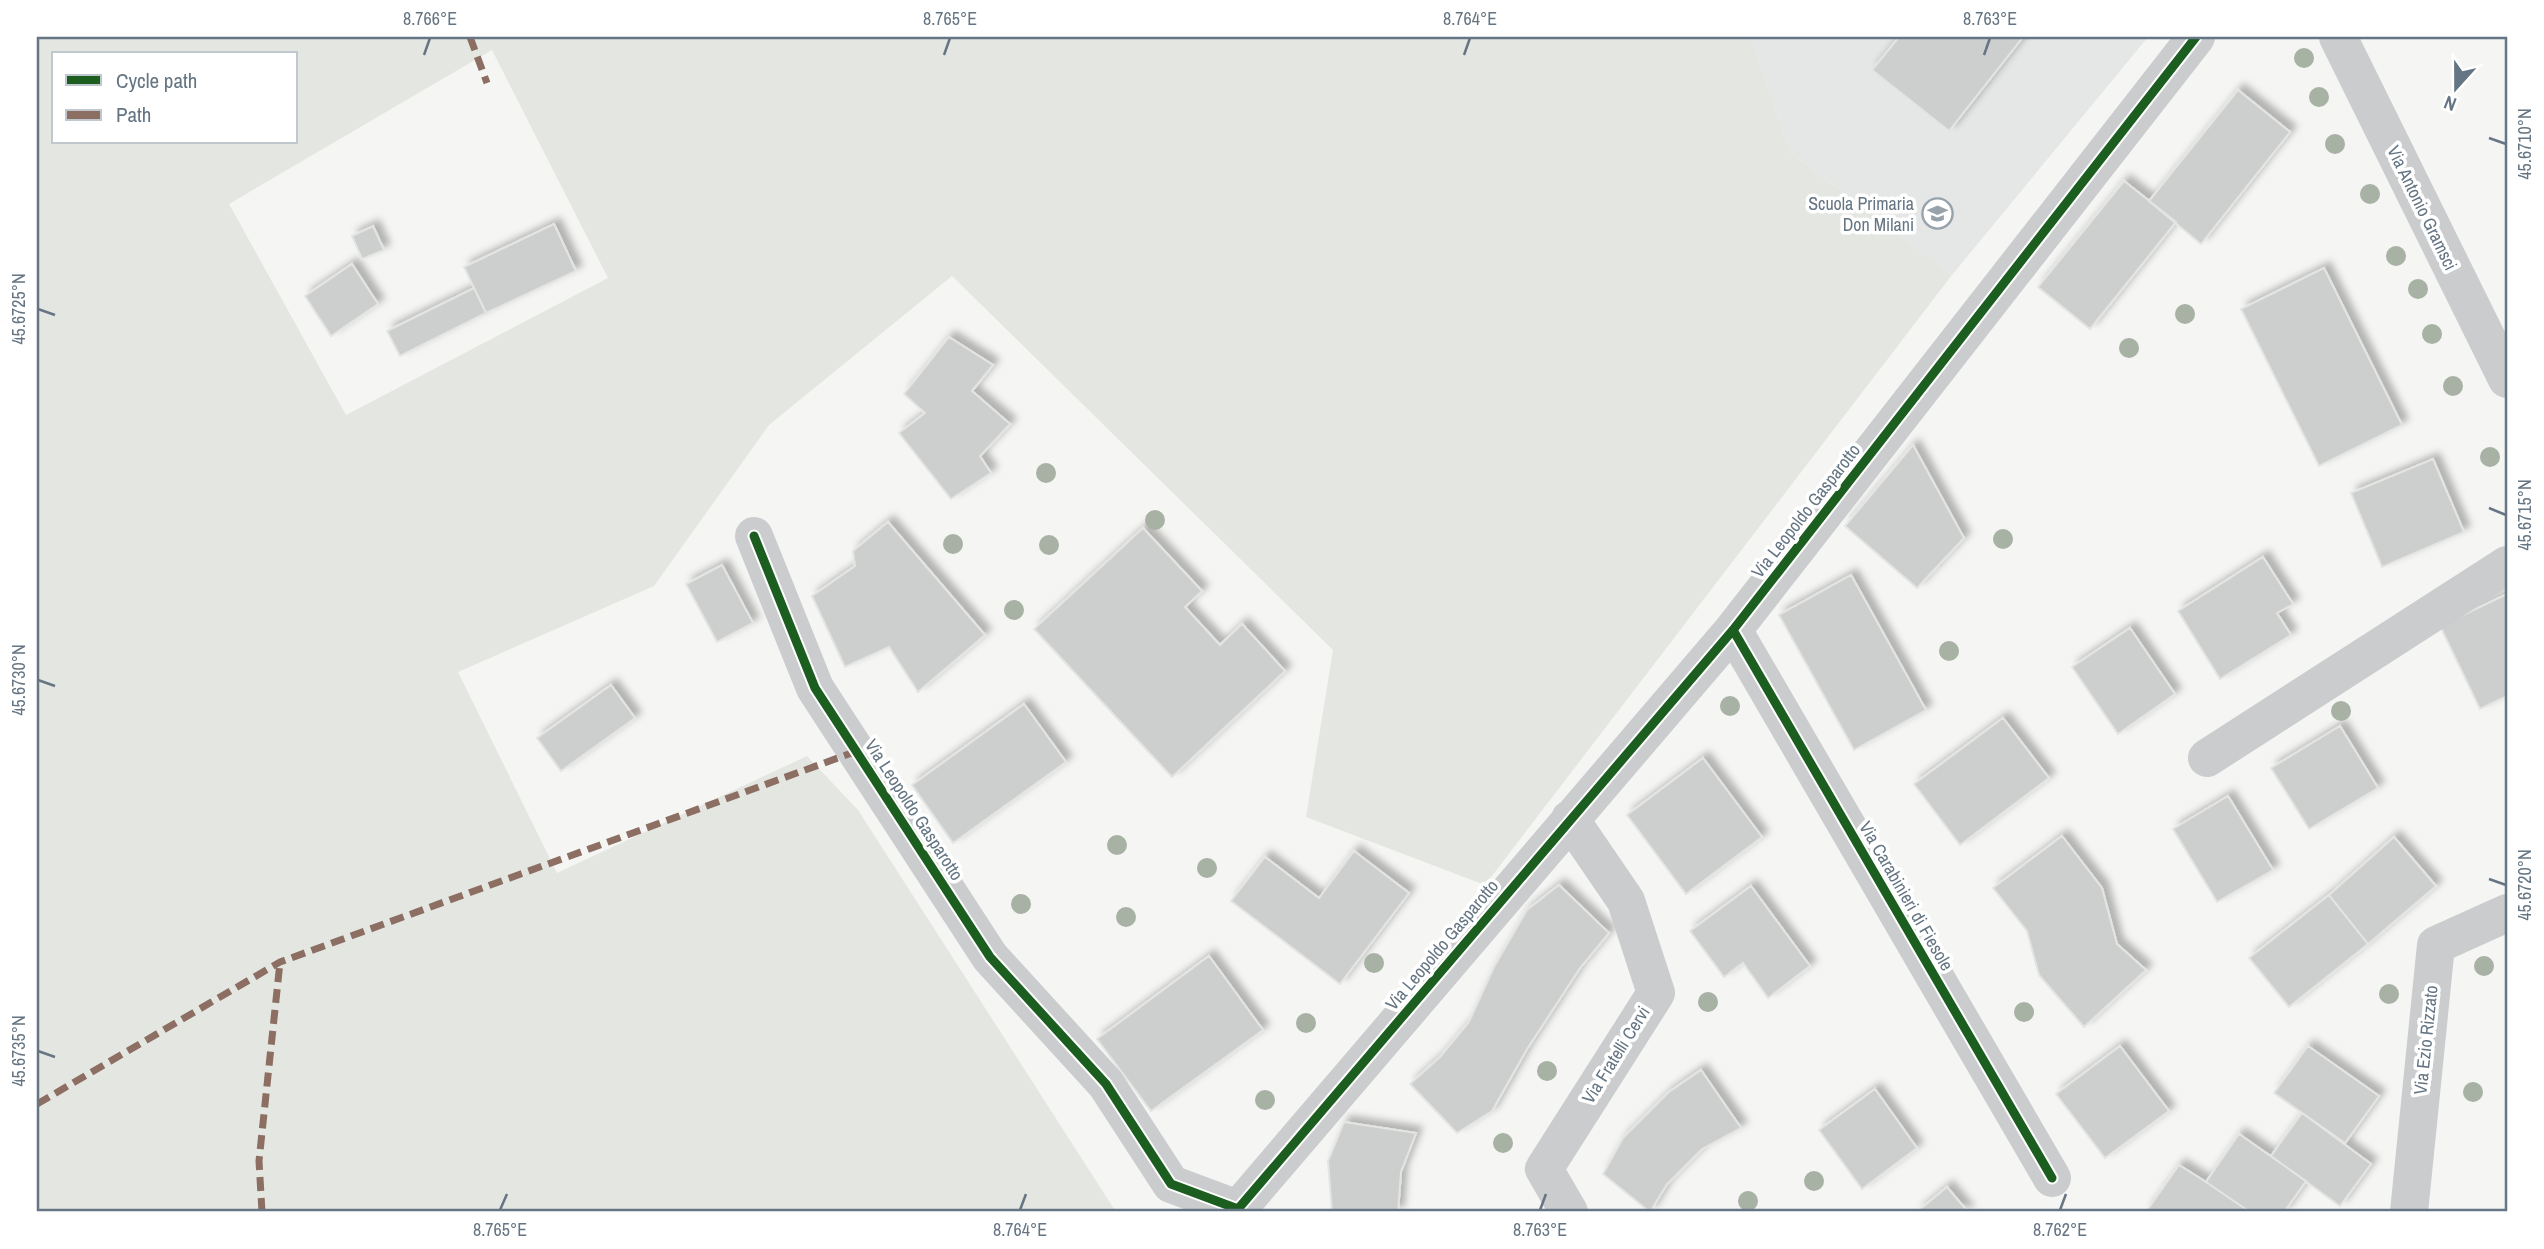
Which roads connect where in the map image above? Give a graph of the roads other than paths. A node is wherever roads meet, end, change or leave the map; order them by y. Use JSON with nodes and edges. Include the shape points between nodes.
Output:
{"nodes":[{"id":1,"x":2196,"y":37,"type":"edge"},
{"id":2,"x":2338,"y":37,"type":"edge"},
{"id":3,"x":2507,"y":379,"type":"edge"},
{"id":4,"x":754,"y":536,"type":"dead end"},
{"id":5,"x":2507,"y":565,"type":"edge"},
{"id":6,"x":1733,"y":631,"type":"junction"},
{"id":7,"x":2207,"y":758,"type":"dead end"},
{"id":8,"x":1570,"y":819,"type":"junction"},
{"id":9,"x":2507,"y":913,"type":"edge"},
{"id":10,"x":2052,"y":1178,"type":"dead end"},
{"id":11,"x":1569,"y":1212,"type":"edge"},
{"id":12,"x":2409,"y":1212,"type":"edge"}],
"edges":[{"from":1,"to":6,"type":"street","name":"Via Leopoldo Gasparotto"},
{"from":2,"to":3,"type":"street","name":"Via Antonio Gramsci"},
{"from":4,"to":8,"type":"street","name":"Via Leopoldo Gasparotto","via":[[816,688],[990,957],[1106,1084],[1171,1184],[1238,1209]]},
{"from":5,"to":7,"type":"street"},
{"from":6,"to":8,"type":"street","name":"Via Leopoldo Gasparotto"},
{"from":6,"to":10,"type":"street","name":"Via Carabinieri di Fiesole"},
{"from":8,"to":11,"type":"street","name":"Via Fratelli Cervi","via":[[1626,901],[1656,993],[1544,1170]]},
{"from":9,"to":12,"type":"street","name":"Via Ezio Rizzato","via":[[2436,945]]}]}
